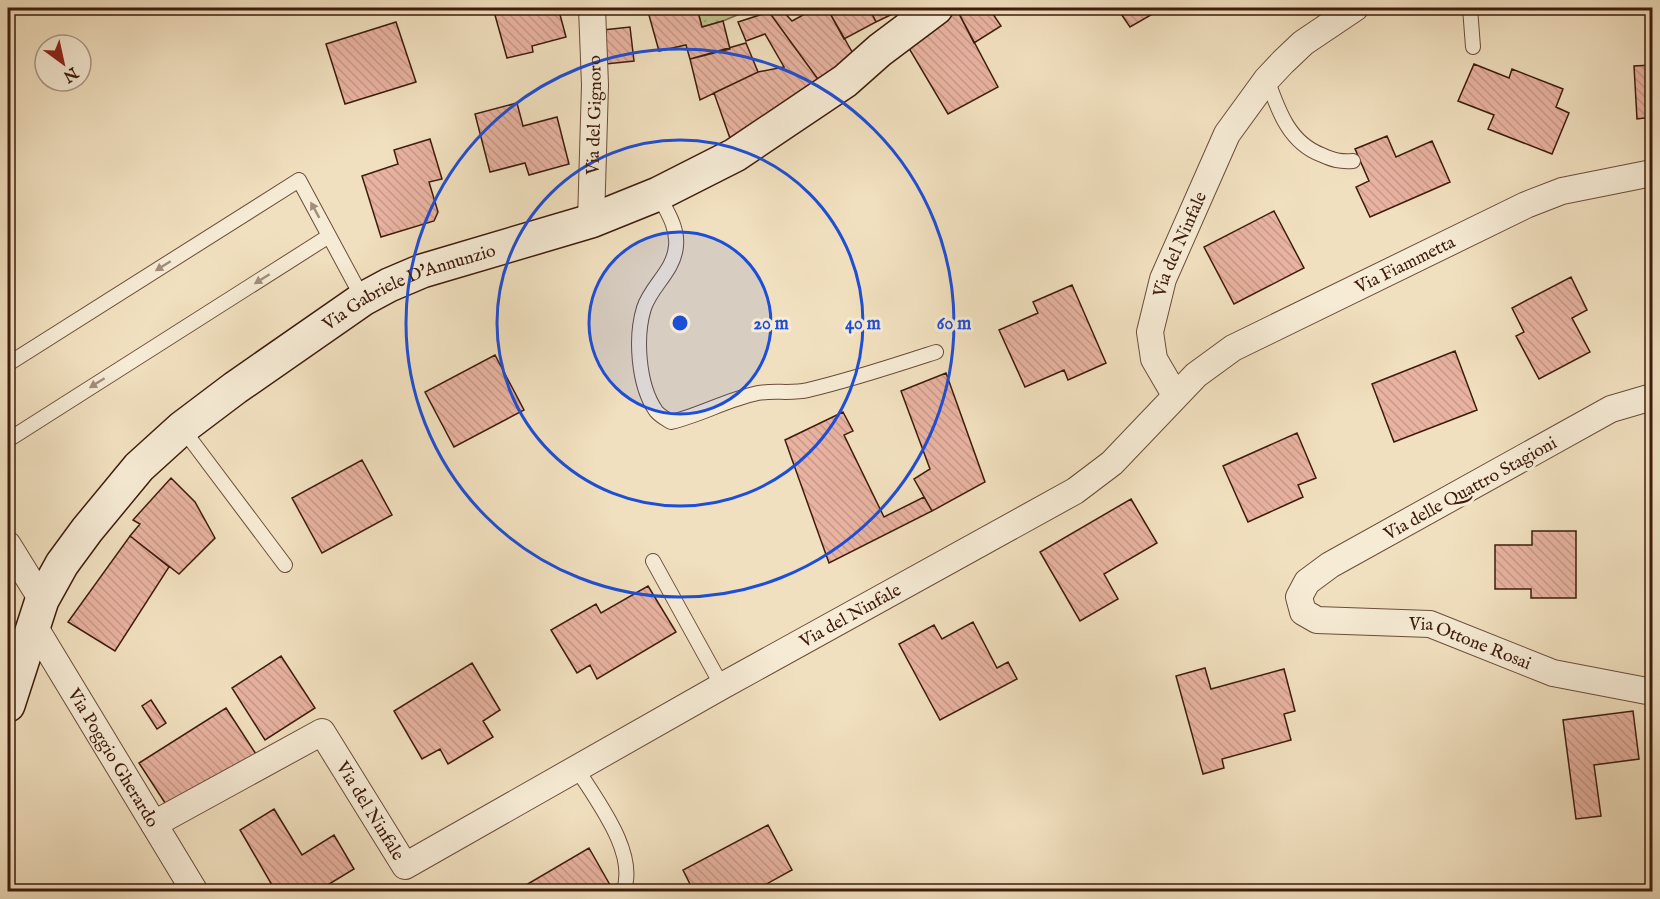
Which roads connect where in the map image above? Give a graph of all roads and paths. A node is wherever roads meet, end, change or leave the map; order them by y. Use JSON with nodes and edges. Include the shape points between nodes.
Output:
{"nodes":[{"id":1,"x":592,"y":8,"type":"edge"},
{"id":2,"x":936,"y":8,"type":"edge"},
{"id":3,"x":1354,"y":8,"type":"edge"},
{"id":4,"x":1470,"y":8,"type":"edge"},
{"id":5,"x":1473,"y":46,"type":"dead end"},
{"id":6,"x":1267,"y":79,"type":"junction"},
{"id":7,"x":1353,"y":161,"type":"dead end"},
{"id":8,"x":1653,"y":173,"type":"edge"},
{"id":9,"x":658,"y":194,"type":"junction"},
{"id":10,"x":591,"y":221,"type":"junction"},
{"id":11,"x":329,"y":236,"type":"junction"},
{"id":12,"x":363,"y":298,"type":"junction"},
{"id":13,"x":936,"y":352,"type":"dead end"},
{"id":14,"x":8,"y":364,"type":"edge"},
{"id":15,"x":1175,"y":394,"type":"junction"},
{"id":16,"x":1653,"y":397,"type":"edge"},
{"id":17,"x":182,"y":428,"type":"junction"},
{"id":18,"x":8,"y":440,"type":"edge"},
{"id":19,"x":8,"y":545,"type":"edge"},
{"id":20,"x":653,"y":561,"type":"dead end"},
{"id":21,"x":285,"y":565,"type":"dead end"},
{"id":22,"x":1299,"y":597,"type":"joint"},
{"id":23,"x":38,"y":613,"type":"junction"},
{"id":24,"x":723,"y":686,"type":"junction"},
{"id":25,"x":1653,"y":692,"type":"edge"},
{"id":26,"x":8,"y":705,"type":"edge"},
{"id":27,"x":577,"y":769,"type":"junction"},
{"id":28,"x":154,"y":824,"type":"junction"},
{"id":29,"x":195,"y":891,"type":"edge"},
{"id":30,"x":623,"y":891,"type":"edge"}],
"edges":[{"from":1,"to":10,"type":"street","name":"Via del Gignoro","via":[[595,85]]},
{"from":2,"to":9,"type":"street","name":"Via Gabriele D'Annunzio","via":[[797,115],[735,155]]},
{"from":3,"to":6,"type":"street","name":"Via del Ninfale","via":[[1303,43]]},
{"from":4,"to":5,"type":"lane"},
{"from":6,"to":7,"type":"lane","via":[[1279,112],[1298,142],[1340,162]]},
{"from":6,"to":15,"type":"street","name":"Via del Ninfale","via":[[1227,134],[1163,279],[1150,332],[1154,359]]},
{"from":8,"to":15,"type":"street","name":"Via Fiammetta","via":[[1562,191],[1526,205],[1233,348]]},
{"from":9,"to":10,"type":"street","name":"Via Gabriele D'Annunzio"},
{"from":9,"to":13,"type":"lane","via":[[675,228],[676,247],[668,269],[644,306],[639,346],[645,390],[657,413],[671,422],[759,393],[805,391]]},
{"from":10,"to":12,"type":"street","name":"Via Gabriele D'Annunzio","via":[[422,271]]},
{"from":11,"to":12,"type":"lane"},
{"from":11,"to":14,"type":"lane","one_way":true,"via":[[298,180]]},
{"from":11,"to":18,"type":"lane","one_way":true},
{"from":12,"to":17,"type":"street","name":"Via Gabriele D'Annunzio"},
{"from":15,"to":24,"type":"street","name":"Via del Ninfale","via":[[1112,463],[1075,491]]},
{"from":16,"to":22,"type":"street","name":"Via delle Quattro Stagioni","via":[[1611,409],[1330,565],[1307,582]]},
{"from":17,"to":21,"type":"lane"},
{"from":17,"to":23,"type":"street","name":"Via Gabriele D'Annunzio","via":[[139,467],[87,530],[62,564]]},
{"from":19,"to":23,"type":"street","name":"Via Poggio Gherardo"},
{"from":20,"to":24,"type":"lane"},
{"from":22,"to":25,"type":"street","name":"Via Ottone Rosai","via":[[1303,612],[1317,620],[1430,624],[1553,673]]},
{"from":23,"to":26,"type":"street","name":"Via Gabriele D'Annunzio"},
{"from":23,"to":28,"type":"street","name":"Via Poggio Gherardo"},
{"from":24,"to":27,"type":"street","name":"Via del Ninfale"},
{"from":27,"to":28,"type":"street","name":"Via del Ninfale","via":[[405,866],[322,732]]},
{"from":27,"to":30,"type":"lane","via":[[618,836],[626,864]]},
{"from":28,"to":29,"type":"street","name":"Via Poggio Gherardo"}]}
